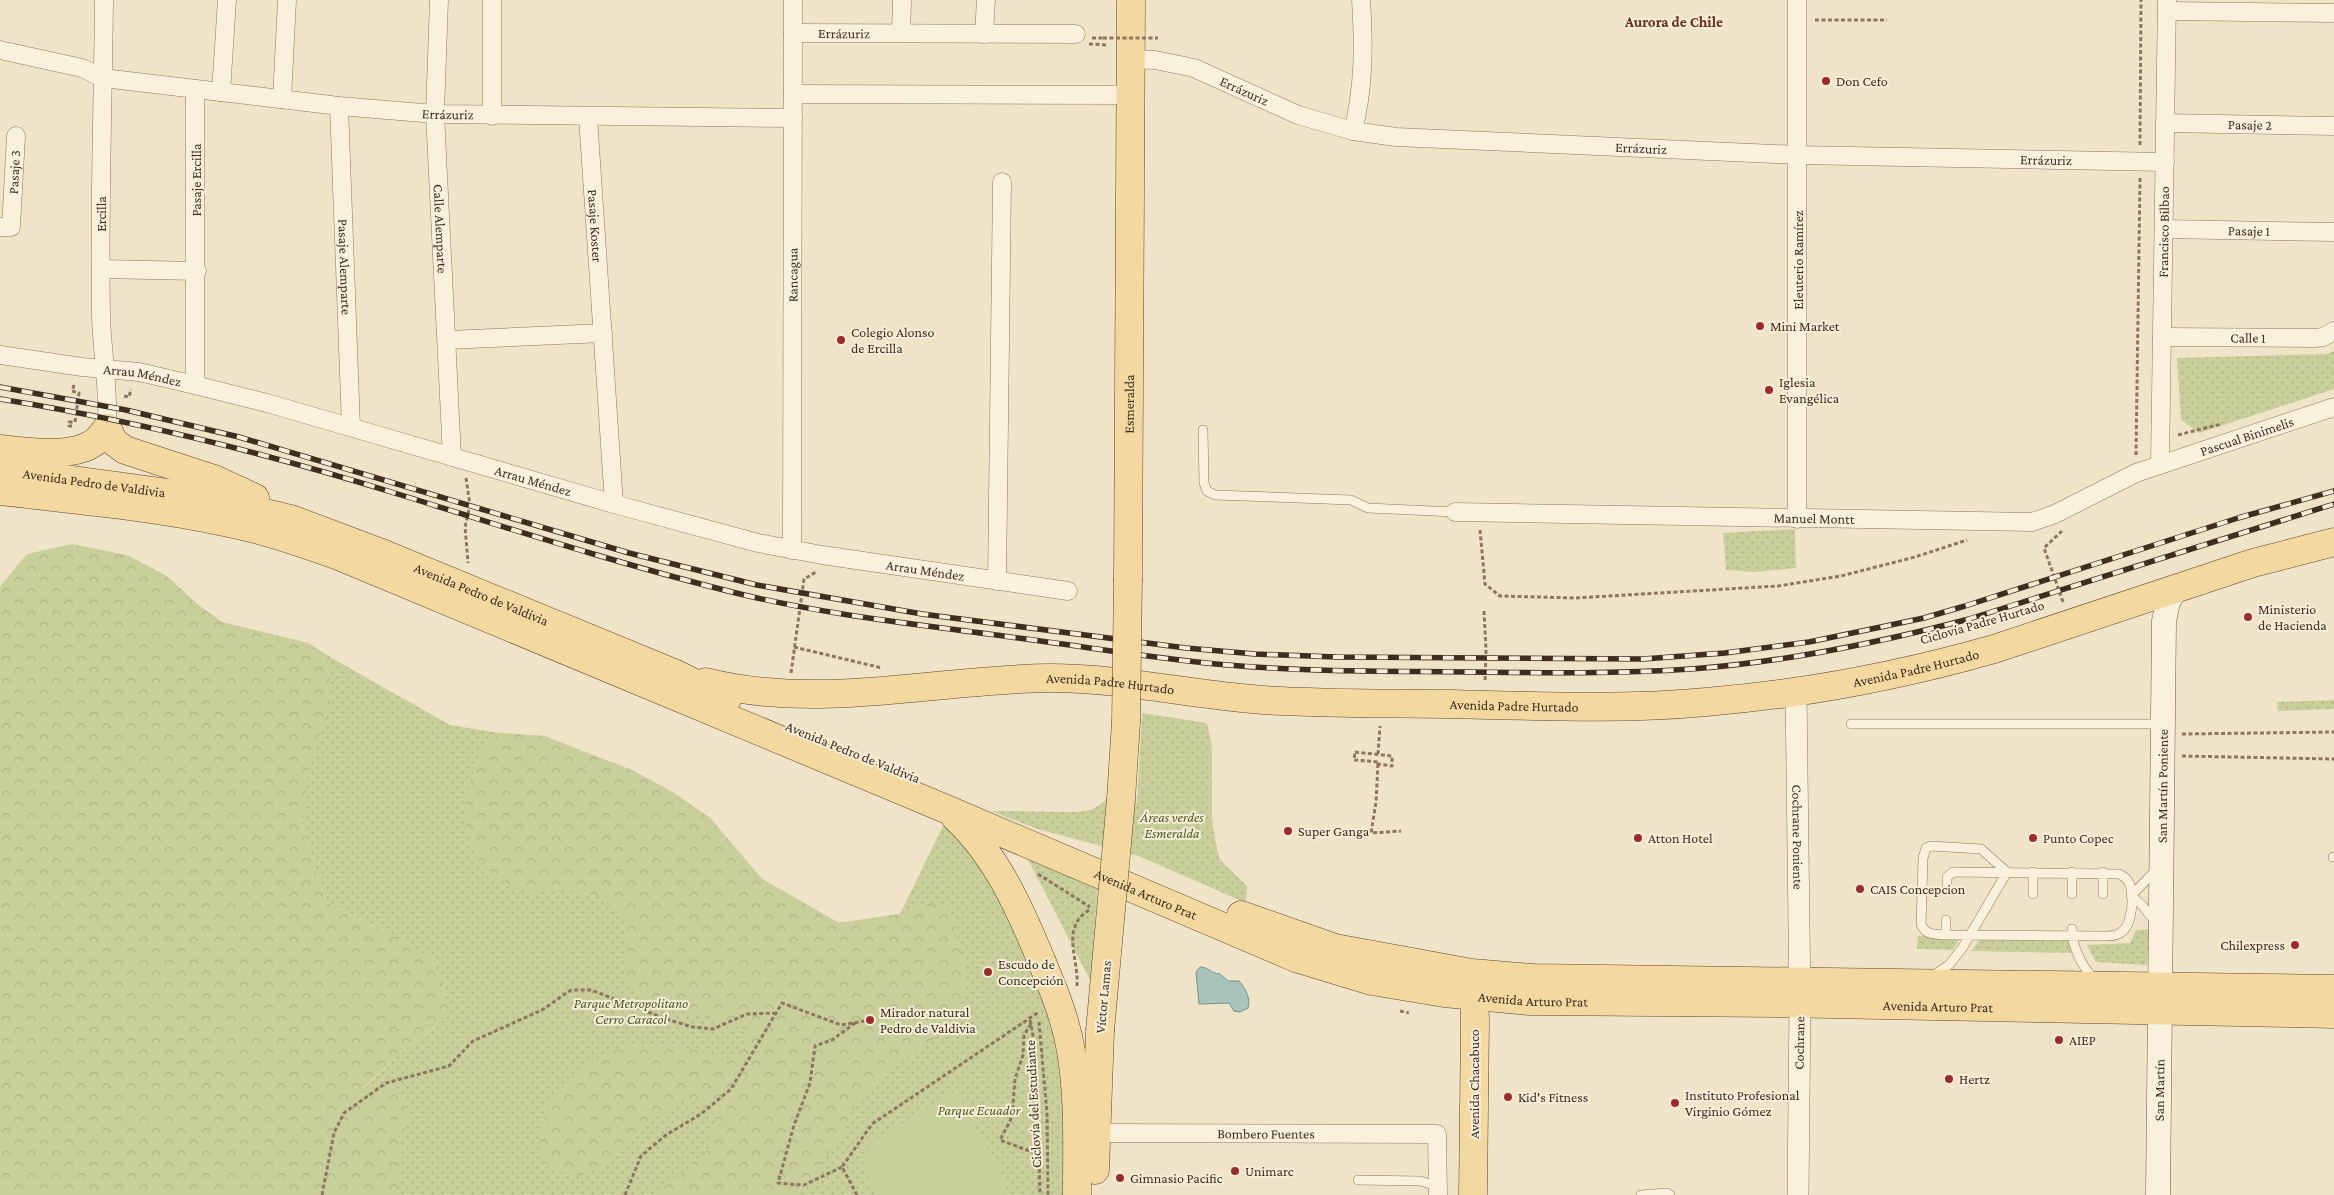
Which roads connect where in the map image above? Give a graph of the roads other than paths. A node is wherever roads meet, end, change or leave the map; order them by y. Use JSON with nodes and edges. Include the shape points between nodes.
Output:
{"nodes":[{"id":1,"x":104,"y":0,"type":"edge"},
{"id":2,"x":227,"y":0,"type":"edge"},
{"id":3,"x":288,"y":0,"type":"edge"},
{"id":4,"x":439,"y":0,"type":"edge"},
{"id":5,"x":492,"y":0,"type":"edge"},
{"id":6,"x":793,"y":0,"type":"edge"},
{"id":7,"x":902,"y":0,"type":"edge"},
{"id":8,"x":986,"y":0,"type":"edge"},
{"id":9,"x":1361,"y":0,"type":"edge"},
{"id":10,"x":1797,"y":0,"type":"edge"},
{"id":11,"x":1130,"y":3,"type":"edge"},
{"id":12,"x":2167,"y":5,"type":"edge"},
{"id":13,"x":2334,"y":13,"type":"edge"},
{"id":14,"x":793,"y":33,"type":"junction"},
{"id":15,"x":902,"y":33,"type":"junction"},
{"id":16,"x":984,"y":34,"type":"junction"},
{"id":17,"x":1076,"y":34,"type":"dead end"},
{"id":18,"x":0,"y":50,"type":"edge"},
{"id":19,"x":1120,"y":52,"type":"junction"},
{"id":20,"x":103,"y":78,"type":"junction"},
{"id":21,"x":195,"y":89,"type":"junction"},
{"id":22,"x":221,"y":92,"type":"junction"},
{"id":23,"x":793,"y":94,"type":"junction"},
{"id":24,"x":1131,"y":96,"type":"junction"},
{"id":25,"x":282,"y":99,"type":"junction"},
{"id":26,"x":338,"y":106,"type":"junction"},
{"id":27,"x":435,"y":114,"type":"junction"},
{"id":28,"x":492,"y":116,"type":"junction"},
{"id":29,"x":588,"y":117,"type":"junction"},
{"id":30,"x":793,"y":118,"type":"junction"},
{"id":31,"x":2165,"y":123,"type":"junction"},
{"id":32,"x":2334,"y":126,"type":"edge"},
{"id":33,"x":1353,"y":131,"type":"junction"},
{"id":34,"x":16,"y":136,"type":"dead end"},
{"id":35,"x":1798,"y":155,"type":"junction"},
{"id":36,"x":2164,"y":162,"type":"junction"},
{"id":37,"x":1002,"y":182,"type":"dead end"},
{"id":38,"x":0,"y":227,"type":"edge"},
{"id":39,"x":2164,"y":229,"type":"junction"},
{"id":40,"x":2334,"y":232,"type":"edge"},
{"id":41,"x":101,"y":269,"type":"junction"},
{"id":42,"x":197,"y":271,"type":"junction"},
{"id":43,"x":2334,"y":331,"type":"edge"},
{"id":44,"x":603,"y":333,"type":"junction"},
{"id":45,"x":2162,"y":337,"type":"junction"},
{"id":46,"x":447,"y":340,"type":"junction"},
{"id":47,"x":0,"y":356,"type":"edge"},
{"id":48,"x":103,"y":369,"type":"junction"},
{"id":49,"x":196,"y":385,"type":"junction"},
{"id":50,"x":2334,"y":407,"type":"edge"},
{"id":51,"x":351,"y":428,"type":"junction"},
{"id":52,"x":1203,"y":430,"type":"dead end"},
{"id":53,"x":101,"y":435,"type":"junction"},
{"id":54,"x":0,"y":449,"type":"edge"},
{"id":55,"x":452,"y":457,"type":"junction"},
{"id":56,"x":2160,"y":464,"type":"junction"},
{"id":57,"x":0,"y":470,"type":"edge"},
{"id":58,"x":0,"y":491,"type":"edge"},
{"id":59,"x":614,"y":504,"type":"junction"},
{"id":60,"x":1454,"y":512,"type":"joint"},
{"id":61,"x":291,"y":519,"type":"junction"},
{"id":62,"x":1798,"y":519,"type":"junction"},
{"id":63,"x":2334,"y":542,"type":"edge"},
{"id":64,"x":792,"y":550,"type":"junction"},
{"id":65,"x":997,"y":581,"type":"junction"},
{"id":66,"x":2176,"y":589,"type":"junction"},
{"id":67,"x":1068,"y":591,"type":"dead end"},
{"id":68,"x":676,"y":674,"type":"junction"},
{"id":69,"x":1796,"y":692,"type":"junction"},
{"id":70,"x":1850,"y":724,"type":"dead end"},
{"id":71,"x":2163,"y":738,"type":"junction"},
{"id":72,"x":781,"y":740,"type":"joint"},
{"id":73,"x":944,"y":799,"type":"junction"},
{"id":74,"x":1121,"y":799,"type":"joint"},
{"id":75,"x":2162,"y":859,"type":"junction"},
{"id":76,"x":2007,"y":872,"type":"junction"},
{"id":77,"x":2034,"y":872,"type":"junction"},
{"id":78,"x":2072,"y":872,"type":"junction"},
{"id":79,"x":2103,"y":872,"type":"junction"},
{"id":80,"x":1947,"y":890,"type":"dead end"},
{"id":81,"x":2033,"y":894,"type":"dead end"},
{"id":82,"x":2072,"y":894,"type":"dead end"},
{"id":83,"x":2103,"y":894,"type":"dead end"},
{"id":84,"x":2130,"y":896,"type":"junction"},
{"id":85,"x":1946,"y":920,"type":"dead end"},
{"id":86,"x":2161,"y":927,"type":"junction"},
{"id":87,"x":2072,"y":933,"type":"junction"},
{"id":88,"x":1970,"y":934,"type":"junction"},
{"id":89,"x":1946,"y":935,"type":"junction"},
{"id":90,"x":1922,"y":982,"type":"junction"},
{"id":91,"x":1473,"y":985,"type":"junction"},
{"id":92,"x":2101,"y":985,"type":"junction"},
{"id":93,"x":2334,"y":989,"type":"edge"},
{"id":94,"x":1800,"y":992,"type":"junction"},
{"id":95,"x":2160,"y":999,"type":"junction"},
{"id":96,"x":2334,"y":1014,"type":"edge"},
{"id":97,"x":1096,"y":1134,"type":"junction"},
{"id":98,"x":1358,"y":1180,"type":"dead end"},
{"id":99,"x":1437,"y":1190,"type":"edge"},
{"id":100,"x":1077,"y":1195,"type":"edge"},
{"id":101,"x":1094,"y":1195,"type":"edge"},
{"id":102,"x":1473,"y":1195,"type":"edge"},
{"id":103,"x":1641,"y":1195,"type":"edge"},
{"id":104,"x":1670,"y":1195,"type":"edge"},
{"id":105,"x":1798,"y":1195,"type":"edge"},
{"id":106,"x":2158,"y":1195,"type":"edge"}],
"edges":[{"from":1,"to":20,"type":"street","name":"Ercilla"},
{"from":2,"to":22,"type":"street"},
{"from":3,"to":25,"type":"street"},
{"from":4,"to":27,"type":"street","name":"Calle Alemparte"},
{"from":5,"to":28,"type":"street"},
{"from":6,"to":14,"type":"street","name":"Rancagua"},
{"from":7,"to":15,"type":"street"},
{"from":8,"to":16,"type":"street"},
{"from":9,"to":33,"type":"street","via":[[1364,64]]},
{"from":10,"to":35,"type":"street","name":"Eleuterio Ramírez"},
{"from":11,"to":19,"type":"main road","name":"Esmeralda"},
{"from":12,"to":13,"type":"street"},
{"from":12,"to":31,"type":"street","name":"Francisco Bilbao"},
{"from":14,"to":15,"type":"street","name":"Errázuriz"},
{"from":14,"to":23,"type":"street","name":"Rancagua"},
{"from":15,"to":16,"type":"street","name":"Errázuriz"},
{"from":16,"to":17,"type":"street","name":"Errázuriz"},
{"from":18,"to":20,"type":"street","name":"Errázuriz","via":[[82,68]]},
{"from":19,"to":24,"type":"main road","name":"Esmeralda"},
{"from":19,"to":33,"type":"street","name":"Errázuriz","via":[[1194,68],[1298,115]]},
{"from":20,"to":21,"type":"street","name":"Errázuriz"},
{"from":20,"to":41,"type":"street","name":"Ercilla"},
{"from":21,"to":22,"type":"street","name":"Errázuriz"},
{"from":21,"to":42,"type":"street","name":"Pasaje Ercilla"},
{"from":22,"to":25,"type":"street","name":"Errázuriz"},
{"from":23,"to":24,"type":"street"},
{"from":23,"to":30,"type":"street","name":"Rancagua"},
{"from":24,"to":74,"type":"main road","name":"Esmeralda","bridge":true,"via":[[1126,722]]},
{"from":25,"to":26,"type":"street","name":"Errázuriz"},
{"from":26,"to":27,"type":"street","name":"Errázuriz"},
{"from":26,"to":51,"type":"street","name":"Pasaje Alemparte"},
{"from":27,"to":28,"type":"street","name":"Errázuriz"},
{"from":27,"to":46,"type":"street","name":"Calle Alemparte"},
{"from":28,"to":29,"type":"street","name":"Errázuriz"},
{"from":29,"to":30,"type":"street","name":"Errázuriz"},
{"from":29,"to":44,"type":"street","name":"Pasaje Koster"},
{"from":30,"to":64,"type":"street","name":"Rancagua"},
{"from":31,"to":32,"type":"street","name":"Pasaje 2"},
{"from":31,"to":36,"type":"street","name":"Francisco Bilbao"},
{"from":33,"to":35,"type":"street","name":"Errázuriz","via":[[1460,141]]},
{"from":34,"to":38,"type":"street","name":"Pasaje 3","via":[[12,227]]},
{"from":35,"to":36,"type":"street","name":"Errázuriz"},
{"from":35,"to":62,"type":"street","name":"Eleuterio Ramírez"},
{"from":36,"to":39,"type":"street","name":"Francisco Bilbao"},
{"from":37,"to":65,"type":"street"},
{"from":39,"to":40,"type":"street","name":"Pasaje 1"},
{"from":39,"to":45,"type":"street","name":"Francisco Bilbao"},
{"from":41,"to":42,"type":"street"},
{"from":41,"to":48,"type":"street","name":"Ercilla"},
{"from":42,"to":49,"type":"street","name":"Pasaje Ercilla"},
{"from":43,"to":45,"type":"street","name":"Calle 1","via":[[2315,338]]},
{"from":44,"to":46,"type":"street"},
{"from":44,"to":59,"type":"street","name":"Pasaje Koster"},
{"from":45,"to":56,"type":"street","name":"Francisco Bilbao"},
{"from":46,"to":55,"type":"street","name":"Calle Alemparte"},
{"from":47,"to":48,"type":"street","name":"Arrau Méndez"},
{"from":48,"to":49,"type":"street","name":"Arrau Méndez","via":[[139,372]]},
{"from":48,"to":53,"type":"street","name":"Ercilla","via":[[108,407]]},
{"from":49,"to":51,"type":"street","name":"Arrau Méndez"},
{"from":50,"to":56,"type":"street","name":"Pascual Binimelis"},
{"from":51,"to":55,"type":"street","name":"Arrau Méndez"},
{"from":52,"to":60,"type":"lane","via":[[1204,483],[1207,491],[1215,495],[1351,500],[1368,508]]},
{"from":53,"to":54,"type":"main road","via":[[82,449]]},
{"from":53,"to":61,"type":"main road","via":[[126,450],[214,479]]},
{"from":55,"to":59,"type":"street","name":"Arrau Méndez"},
{"from":56,"to":62,"type":"street","name":"Manuel Montt","via":[[2056,514],[2032,522]]},
{"from":57,"to":61,"type":"main road","name":"Avenida Pedro de Valdivia","via":[[198,497]]},
{"from":58,"to":72,"type":"main road","name":"Avenida Pedro de Valdivia","via":[[180,514],[297,541]]},
{"from":59,"to":64,"type":"street","name":"Arrau Méndez"},
{"from":60,"to":62,"type":"street","name":"Manuel Montt"},
{"from":61,"to":68,"type":"main road","name":"Avenida Pedro de Valdivia"},
{"from":63,"to":66,"type":"main road","name":"Avenida Padre Hurtado","via":[[2253,563]]},
{"from":64,"to":65,"type":"street","name":"Arrau Méndez"},
{"from":65,"to":67,"type":"street","name":"Arrau Méndez"},
{"from":66,"to":69,"type":"main road","name":"Avenida Padre Hurtado","via":[[1971,655],[1864,681]]},
{"from":66,"to":71,"type":"main road","name":"San Martín Poniente","via":[[2168,602],[2164,621]]},
{"from":68,"to":69,"type":"main road","name":"Avenida Padre Hurtado","via":[[719,686],[804,694],[850,694],[1051,678],[1266,700],[1369,704],[1657,705]]},
{"from":68,"to":73,"type":"main road","name":"Avenida Pedro de Valdivia"},
{"from":69,"to":94,"type":"street","name":"Cochrane Poniente"},
{"from":70,"to":71,"type":"lane"},
{"from":71,"to":75,"type":"main road","name":"San Martín Poniente"},
{"from":72,"to":73,"type":"main road","name":"Avenida Arturo Prat"},
{"from":73,"to":91,"type":"main road","name":"Avenida Arturo Prat","via":[[1296,958],[1372,981]]},
{"from":73,"to":100,"type":"main road","via":[[1000,874],[1059,1003],[1074,1070]]},
{"from":74,"to":97,"type":"main road","name":"Víctor Lamas","bridge":true,"via":[[1100,1031]]},
{"from":75,"to":84,"type":"lane","via":[[2157,869]]},
{"from":75,"to":86,"type":"main road","name":"San Martín Poniente"},
{"from":76,"to":77,"type":"lane"},
{"from":76,"to":80,"type":"lane","via":[[1953,872],[1947,877]]},
{"from":76,"to":88,"type":"lane"},
{"from":76,"to":89,"type":"lane","via":[[1987,852],[1976,847],[1926,848],[1922,858],[1922,924],[1926,933]]},
{"from":77,"to":78,"type":"lane"},
{"from":77,"to":81,"type":"lane"},
{"from":78,"to":79,"type":"lane"},
{"from":78,"to":82,"type":"lane"},
{"from":79,"to":83,"type":"lane"},
{"from":79,"to":84,"type":"lane","via":[[2119,874],[2128,880]]},
{"from":84,"to":86,"type":"lane"},
{"from":84,"to":87,"type":"lane","via":[[2128,926],[2115,936]]},
{"from":85,"to":89,"type":"lane"},
{"from":86,"to":95,"type":"main road","name":"San Martín Poniente"},
{"from":87,"to":88,"type":"lane"},
{"from":87,"to":92,"type":"lane","via":[[2084,968]]},
{"from":88,"to":89,"type":"lane"},
{"from":88,"to":90,"type":"lane","via":[[1949,965]]},
{"from":90,"to":92,"type":"main road","name":"Avenida Arturo Prat"},
{"from":90,"to":94,"type":"main road","name":"Avenida Arturo Prat"},
{"from":91,"to":94,"type":"main road","name":"Avenida Arturo Prat","via":[[1529,1001]]},
{"from":91,"to":102,"type":"main road","name":"Avenida Chacabuco"},
{"from":92,"to":95,"type":"main road","name":"Avenida Arturo Prat"},
{"from":93,"to":95,"type":"main road","name":"Avenida Arturo Prat"},
{"from":94,"to":95,"type":"main road","name":"Avenida Arturo Prat"},
{"from":94,"to":105,"type":"street","name":"Cochrane"},
{"from":95,"to":96,"type":"main road","name":"Avenida Arturo Prat"},
{"from":95,"to":106,"type":"main road","name":"San Martín"},
{"from":97,"to":99,"type":"street","name":"Bombero Fuentes","via":[[1437,1134]]},
{"from":97,"to":101,"type":"main road","name":"Víctor Lamas"},
{"from":98,"to":99,"type":"lane","via":[[1420,1181]]},
{"from":103,"to":104,"type":"lane"}]}
